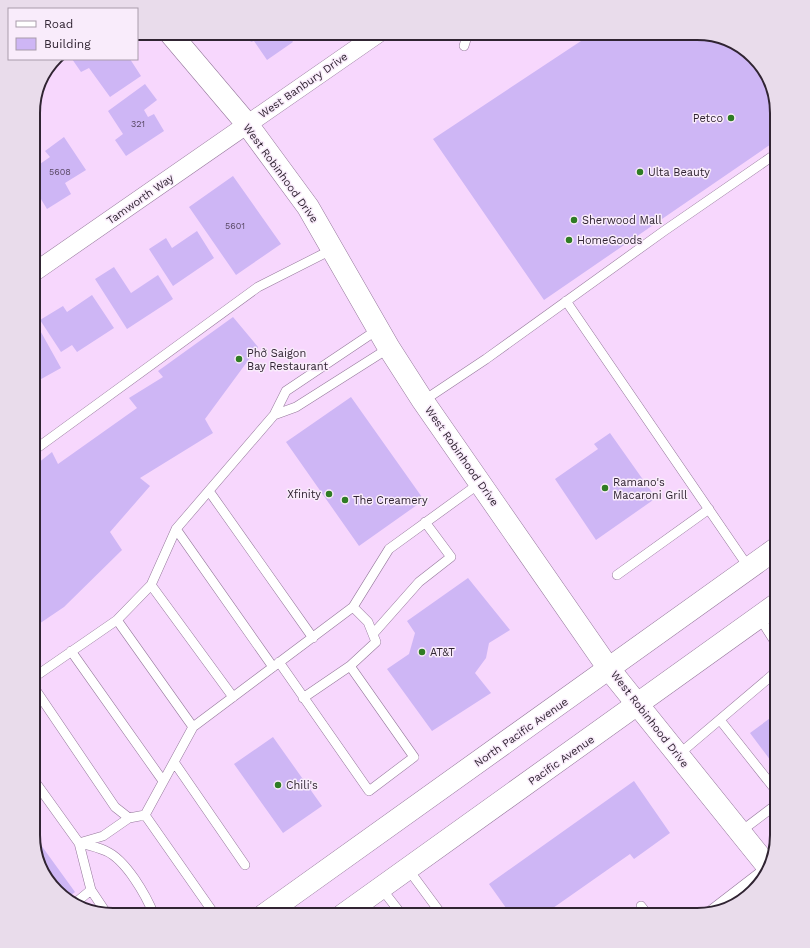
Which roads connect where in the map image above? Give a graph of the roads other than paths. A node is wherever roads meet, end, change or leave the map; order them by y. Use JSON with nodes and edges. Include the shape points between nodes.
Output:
{"nodes":[{"id":1,"x":176,"y":40,"type":"edge"},
{"id":2,"x":368,"y":40,"type":"edge"},
{"id":3,"x":466,"y":40,"type":"edge"},
{"id":4,"x":464,"y":46,"type":"dead end"},
{"id":5,"x":247,"y":124,"type":"junction"},
{"id":6,"x":770,"y":158,"type":"edge"},
{"id":7,"x":333,"y":249,"type":"junction"},
{"id":8,"x":40,"y":268,"type":"edge"},
{"id":9,"x":566,"y":301,"type":"junction"},
{"id":10,"x":377,"y":330,"type":"junction"},
{"id":11,"x":389,"y":348,"type":"junction"},
{"id":12,"x":424,"y":401,"type":"junction"},
{"id":13,"x":274,"y":415,"type":"junction"},
{"id":14,"x":40,"y":446,"type":"edge"},
{"id":15,"x":480,"y":483,"type":"junction"},
{"id":16,"x":209,"y":491,"type":"junction"},
{"id":17,"x":709,"y":509,"type":"junction"},
{"id":18,"x":425,"y":522,"type":"junction"},
{"id":19,"x":176,"y":529,"type":"junction"},
{"id":20,"x":770,"y":553,"type":"edge"},
{"id":21,"x":749,"y":568,"type":"junction"},
{"id":22,"x":617,"y":575,"type":"dead end"},
{"id":23,"x":151,"y":585,"type":"junction"},
{"id":24,"x":353,"y":608,"type":"junction"},
{"id":25,"x":770,"y":609,"type":"edge"},
{"id":26,"x":759,"y":616,"type":"junction"},
{"id":27,"x":117,"y":620,"type":"junction"},
{"id":28,"x":770,"y":634,"type":"edge"},
{"id":29,"x":313,"y":638,"type":"junction"},
{"id":30,"x":374,"y":638,"type":"junction"},
{"id":31,"x":71,"y":651,"type":"junction"},
{"id":32,"x":276,"y":665,"type":"junction"},
{"id":33,"x":350,"y":666,"type":"junction"},
{"id":34,"x":609,"y":669,"type":"junction"},
{"id":35,"x":40,"y":673,"type":"edge"},
{"id":36,"x":770,"y":677,"type":"edge"},
{"id":37,"x":40,"y":696,"type":"edge"},
{"id":38,"x":233,"y":697,"type":"junction"},
{"id":39,"x":303,"y":698,"type":"junction"},
{"id":40,"x":638,"y":705,"type":"junction"},
{"id":41,"x":720,"y":720,"type":"junction"},
{"id":42,"x":193,"y":727,"type":"junction"},
{"id":43,"x":678,"y":755,"type":"junction"},
{"id":44,"x":174,"y":762,"type":"junction"},
{"id":45,"x":163,"y":781,"type":"junction"},
{"id":46,"x":770,"y":783,"type":"edge"},
{"id":47,"x":40,"y":789,"type":"edge"},
{"id":48,"x":770,"y":809,"type":"edge"},
{"id":49,"x":145,"y":815,"type":"junction"},
{"id":50,"x":129,"y":818,"type":"junction"},
{"id":51,"x":740,"y":832,"type":"junction"},
{"id":52,"x":79,"y":843,"type":"junction"},
{"id":53,"x":765,"y":861,"type":"edge"},
{"id":54,"x":245,"y":865,"type":"dead end"},
{"id":55,"x":408,"y":869,"type":"junction"},
{"id":56,"x":759,"y":874,"type":"edge"},
{"id":57,"x":381,"y":888,"type":"junction"},
{"id":58,"x":91,"y":890,"type":"junction"},
{"id":59,"x":80,"y":899,"type":"edge"},
{"id":60,"x":718,"y":905,"type":"edge"},
{"id":61,"x":103,"y":907,"type":"edge"},
{"id":62,"x":151,"y":908,"type":"edge"},
{"id":63,"x":210,"y":908,"type":"edge"},
{"id":64,"x":274,"y":908,"type":"edge"},
{"id":65,"x":353,"y":908,"type":"edge"},
{"id":66,"x":397,"y":908,"type":"edge"},
{"id":67,"x":437,"y":908,"type":"edge"}],
"edges":[{"from":1,"to":5,"type":"main road","name":"West Robinhood Drive"},
{"from":2,"to":5,"type":"street","name":"West Banbury Drive"},
{"from":3,"to":4,"type":"lane"},
{"from":5,"to":7,"type":"main road","name":"West Robinhood Drive","via":[[308,207]]},
{"from":5,"to":8,"type":"street","name":"Tamworth Way"},
{"from":6,"to":9,"type":"lane"},
{"from":7,"to":10,"type":"main road","name":"West Robinhood Drive"},
{"from":7,"to":14,"type":"lane","via":[[258,287]]},
{"from":9,"to":12,"type":"lane"},
{"from":9,"to":17,"type":"lane"},
{"from":10,"to":11,"type":"main road","name":"West Robinhood Drive"},
{"from":10,"to":13,"type":"lane","via":[[286,391]]},
{"from":11,"to":12,"type":"main road","name":"West Robinhood Drive"},
{"from":11,"to":13,"type":"lane","via":[[296,407]]},
{"from":12,"to":15,"type":"main road","name":"West Robinhood Drive"},
{"from":13,"to":16,"type":"lane"},
{"from":15,"to":18,"type":"lane"},
{"from":15,"to":34,"type":"main road","name":"West Robinhood Drive"},
{"from":16,"to":19,"type":"lane"},
{"from":16,"to":29,"type":"lane"},
{"from":17,"to":21,"type":"lane"},
{"from":17,"to":22,"type":"lane"},
{"from":18,"to":24,"type":"lane","via":[[389,549]]},
{"from":18,"to":30,"type":"lane","via":[[451,557],[419,582]]},
{"from":19,"to":23,"type":"lane"},
{"from":19,"to":32,"type":"lane"},
{"from":20,"to":21,"type":"main road","name":"North Pacific Avenue"},
{"from":21,"to":34,"type":"main road","name":"North Pacific Avenue"},
{"from":23,"to":27,"type":"lane"},
{"from":23,"to":38,"type":"lane"},
{"from":24,"to":29,"type":"lane"},
{"from":24,"to":30,"type":"lane","via":[[368,622]]},
{"from":25,"to":26,"type":"main road","name":"Pacific Avenue"},
{"from":26,"to":28,"type":"lane"},
{"from":26,"to":40,"type":"main road","name":"Pacific Avenue"},
{"from":27,"to":31,"type":"lane"},
{"from":27,"to":42,"type":"lane"},
{"from":29,"to":32,"type":"lane"},
{"from":30,"to":33,"type":"lane"},
{"from":31,"to":35,"type":"lane"},
{"from":31,"to":45,"type":"lane"},
{"from":32,"to":38,"type":"lane"},
{"from":32,"to":39,"type":"lane"},
{"from":33,"to":39,"type":"lane"},
{"from":33,"to":39,"type":"lane","via":[[414,757],[369,792]]},
{"from":34,"to":40,"type":"main road","name":"West Robinhood Drive"},
{"from":34,"to":64,"type":"main road","name":"North Pacific Avenue"},
{"from":36,"to":41,"type":"lane"},
{"from":37,"to":50,"type":"lane","via":[[115,807]]},
{"from":38,"to":42,"type":"lane"},
{"from":40,"to":43,"type":"main road","name":"West Robinhood Drive"},
{"from":40,"to":55,"type":"main road","name":"Pacific Avenue"},
{"from":41,"to":43,"type":"lane"},
{"from":41,"to":46,"type":"lane"},
{"from":42,"to":44,"type":"lane"},
{"from":43,"to":51,"type":"main road","name":"West Robinhood Drive"},
{"from":44,"to":45,"type":"lane"},
{"from":44,"to":54,"type":"lane"},
{"from":45,"to":49,"type":"lane"},
{"from":47,"to":52,"type":"lane"},
{"from":48,"to":51,"type":"lane"},
{"from":49,"to":50,"type":"lane"},
{"from":49,"to":63,"type":"lane"},
{"from":50,"to":52,"type":"lane","via":[[103,836]]},
{"from":51,"to":53,"type":"main road","name":"West Robinhood Drive"},
{"from":52,"to":58,"type":"lane"},
{"from":52,"to":62,"type":"lane","via":[[107,851],[119,859]]},
{"from":55,"to":57,"type":"main road","name":"Pacific Avenue"},
{"from":55,"to":67,"type":"lane"},
{"from":56,"to":60,"type":"lane"},
{"from":57,"to":65,"type":"main road","name":"Pacific Avenue"},
{"from":57,"to":66,"type":"lane"},
{"from":58,"to":59,"type":"lane"},
{"from":58,"to":61,"type":"lane"}]}
